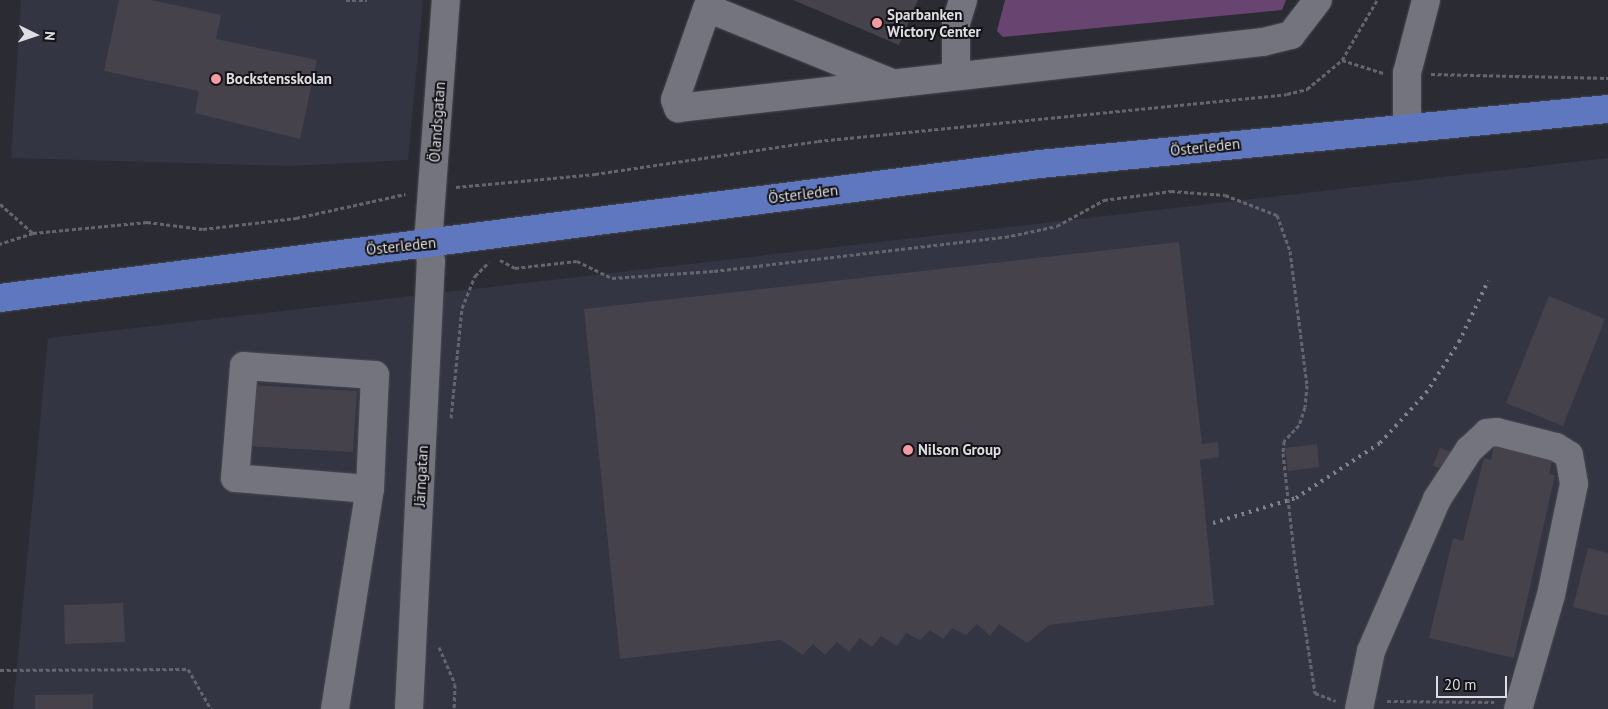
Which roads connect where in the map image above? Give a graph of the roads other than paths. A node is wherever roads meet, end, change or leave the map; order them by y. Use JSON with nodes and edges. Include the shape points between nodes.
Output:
{"nodes":[{"id":1,"x":446,"y":0,"type":"edge"},
{"id":2,"x":963,"y":0,"type":"edge"},
{"id":3,"x":1318,"y":0,"type":"edge"},
{"id":4,"x":1426,"y":0,"type":"edge"},
{"id":5,"x":956,"y":73,"type":"junction"},
{"id":6,"x":887,"y":82,"type":"junction"},
{"id":7,"x":1608,"y":109,"type":"edge"},
{"id":8,"x":1407,"y":126,"type":"junction"},
{"id":9,"x":428,"y":243,"type":"junction"},
{"id":10,"x":0,"y":298,"type":"edge"},
{"id":11,"x":370,"y":489,"type":"junction"},
{"id":12,"x":1359,"y":705,"type":"edge"},
{"id":13,"x":1517,"y":706,"type":"edge"},
{"id":14,"x":335,"y":709,"type":"edge"},
{"id":15,"x":409,"y":709,"type":"edge"}],
"edges":[{"from":1,"to":9,"type":"street","name":"Ölandsgatan"},
{"from":2,"to":5,"type":"street","via":[[956,23]]},
{"from":3,"to":5,"type":"street","via":[[1303,24],[1279,39]]},
{"from":4,"to":8,"type":"street","via":[[1407,73]]},
{"from":5,"to":6,"type":"street"},
{"from":6,"to":6,"type":"street","via":[[678,108],[675,100],[707,8]]},
{"from":7,"to":8,"type":"main road","name":"Österleden"},
{"from":8,"to":9,"type":"main road","name":"Österleden","via":[[1040,164]]},
{"from":9,"to":10,"type":"main road","name":"Österleden"},
{"from":9,"to":15,"type":"street","name":"Järngatan","via":[[431,262]]},
{"from":11,"to":11,"type":"street","via":[[375,375],[244,366],[235,478]]},
{"from":11,"to":14,"type":"street"},
{"from":12,"to":13,"type":"street","via":[[1371,651],[1437,499],[1469,450],[1487,433],[1497,432],[1556,447],[1569,455],[1574,484],[1551,595]]}]}
